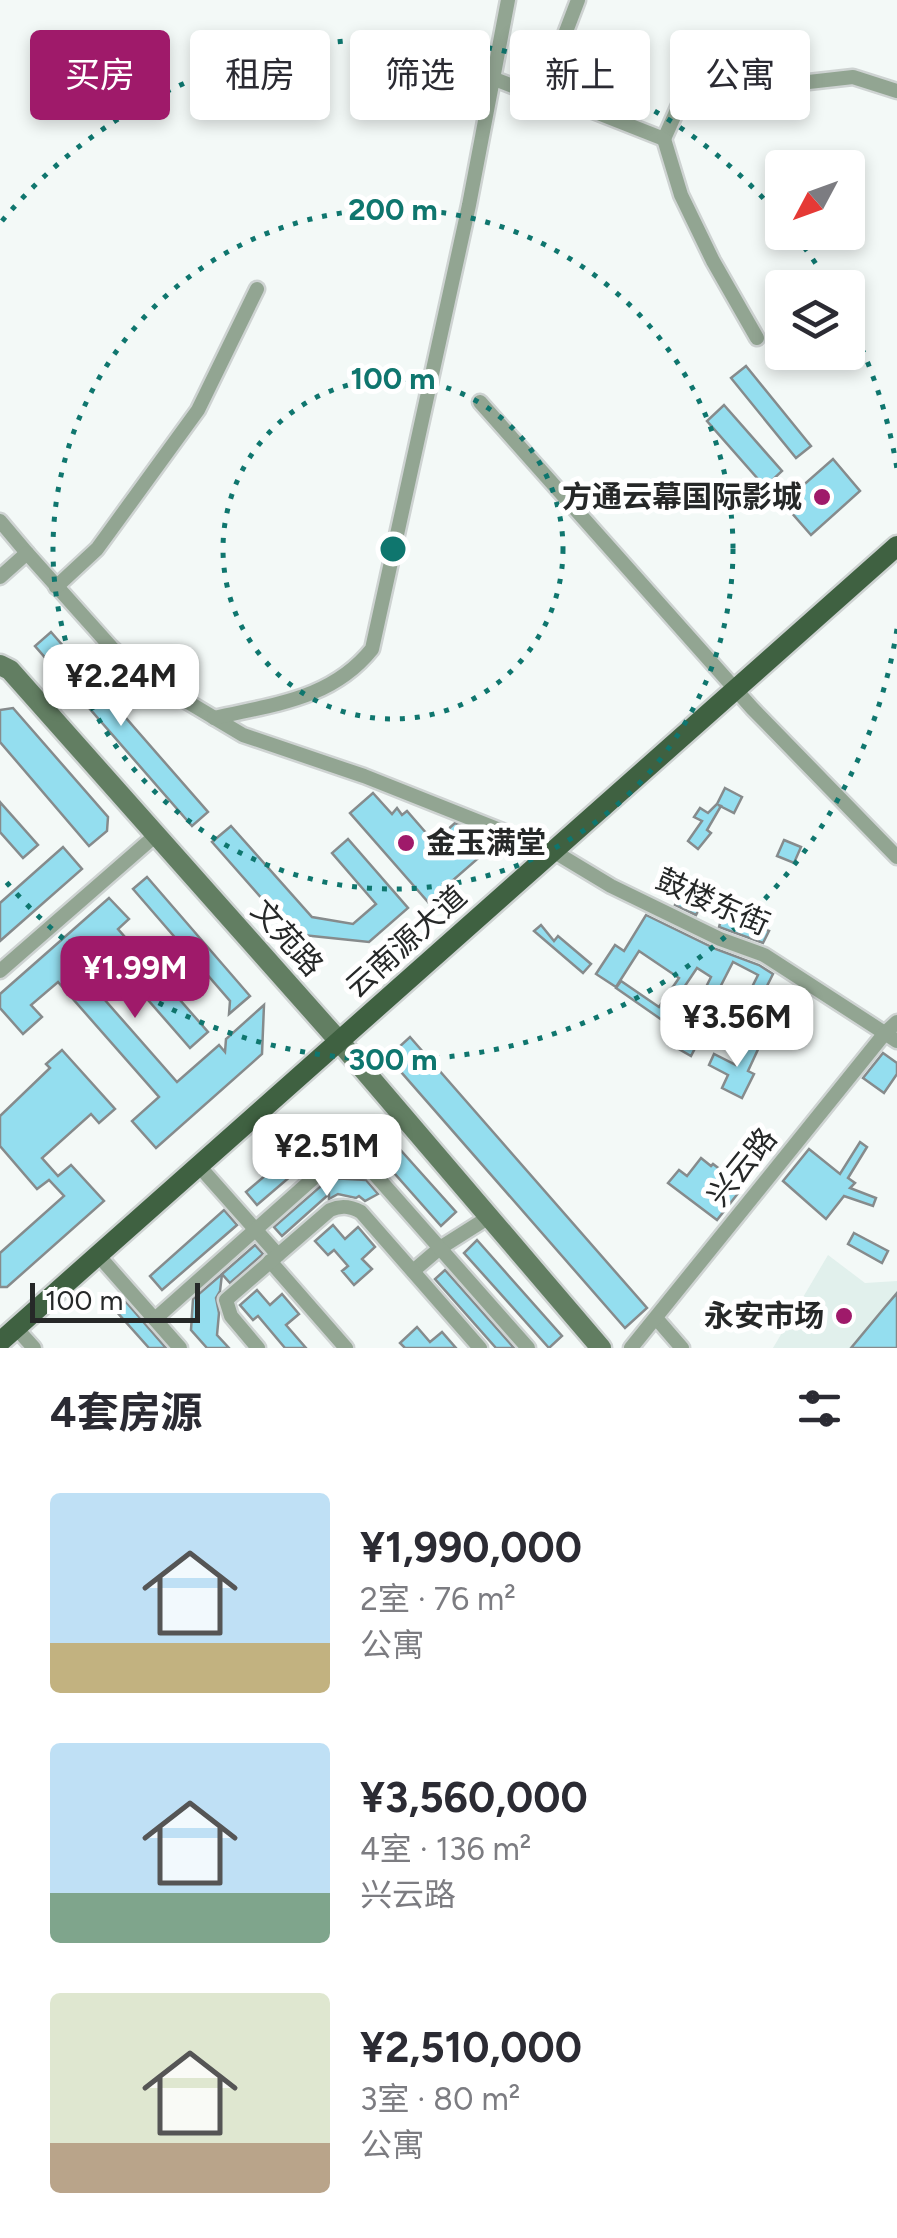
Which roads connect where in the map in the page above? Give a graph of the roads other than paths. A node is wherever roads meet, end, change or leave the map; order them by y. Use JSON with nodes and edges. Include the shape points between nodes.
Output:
{"nodes":[{"id":1,"x":508,"y":0,"type":"edge"},
{"id":2,"x":578,"y":0,"type":"edge"},
{"id":3,"x":566,"y":30,"type":"edge"},
{"id":4,"x":492,"y":78,"type":"junction"},
{"id":5,"x":510,"y":85,"type":"edge"},
{"id":6,"x":897,"y":92,"type":"edge"},
{"id":7,"x":615,"y":120,"type":"edge"},
{"id":8,"x":664,"y":139,"type":"junction"},
{"id":9,"x":256,"y":289,"type":"dead end"},
{"id":10,"x":756,"y":338,"type":"dead end"},
{"id":11,"x":480,"y":402,"type":"dead end"},
{"id":12,"x":0,"y":521,"type":"edge"},
{"id":13,"x":897,"y":546,"type":"edge"},
{"id":14,"x":27,"y":553,"type":"junction"},
{"id":15,"x":0,"y":577,"type":"edge"},
{"id":16,"x":56,"y":587,"type":"junction"},
{"id":17,"x":0,"y":666,"type":"edge"},
{"id":18,"x":736,"y":689,"type":"junction"},
{"id":19,"x":214,"y":718,"type":"junction"},
{"id":20,"x":156,"y":835,"type":"junction"},
{"id":21,"x":554,"y":851,"type":"junction"},
{"id":22,"x":897,"y":857,"type":"edge"},
{"id":23,"x":0,"y":971,"type":"edge"},
{"id":24,"x":897,"y":1022,"type":"edge"},
{"id":25,"x":891,"y":1038,"type":"edge"},
{"id":26,"x":339,"y":1041,"type":"junction"},
{"id":27,"x":199,"y":1166,"type":"junction"},
{"id":28,"x":490,"y":1217,"type":"junction"},
{"id":29,"x":256,"y":1230,"type":"junction"},
{"id":30,"x":440,"y":1248,"type":"junction"},
{"id":31,"x":98,"y":1255,"type":"junction"},
{"id":32,"x":274,"y":1258,"type":"junction"},
{"id":33,"x":412,"y":1271,"type":"junction"},
{"id":34,"x":656,"y":1318,"type":"junction"},
{"id":35,"x":154,"y":1319,"type":"junction"},
{"id":36,"x":5,"y":1336,"type":"edge"},
{"id":37,"x":34,"y":1348,"type":"edge"},
{"id":38,"x":180,"y":1348,"type":"edge"},
{"id":39,"x":258,"y":1348,"type":"edge"},
{"id":40,"x":346,"y":1348,"type":"edge"},
{"id":41,"x":480,"y":1348,"type":"edge"},
{"id":42,"x":528,"y":1348,"type":"edge"},
{"id":43,"x":602,"y":1348,"type":"edge"},
{"id":44,"x":632,"y":1348,"type":"edge"},
{"id":45,"x":682,"y":1348,"type":"edge"}],
"edges":[{"from":1,"to":4,"type":"street"},
{"from":2,"to":3,"type":"street"},
{"from":4,"to":5,"type":"street"},
{"from":4,"to":19,"type":"street","via":[[372,650],[314,694]]},
{"from":6,"to":8,"type":"street","via":[[854,77],[782,85],[698,63]]},
{"from":7,"to":8,"type":"street"},
{"from":8,"to":10,"type":"street","via":[[681,195]]},
{"from":9,"to":16,"type":"street","via":[[198,410],[98,548]]},
{"from":11,"to":18,"type":"street"},
{"from":12,"to":14,"type":"street","name":"鼓楼东街"},
{"from":13,"to":18,"type":"main road","name":"云南源大道"},
{"from":14,"to":15,"type":"street"},
{"from":14,"to":16,"type":"street","name":"鼓楼东街"},
{"from":16,"to":19,"type":"street","name":"鼓楼东街","via":[[129,664]]},
{"from":17,"to":20,"type":"street","name":"文苑路"},
{"from":18,"to":21,"type":"main road","name":"云南源大道"},
{"from":18,"to":22,"type":"street"},
{"from":19,"to":21,"type":"street","name":"鼓楼东街","via":[[262,743]]},
{"from":20,"to":23,"type":"street"},
{"from":20,"to":26,"type":"street","name":"文苑路"},
{"from":21,"to":25,"type":"street","name":"鼓楼东街","via":[[611,886],[764,954]]},
{"from":21,"to":26,"type":"main road","name":"云南源大道"},
{"from":24,"to":25,"type":"street","name":"兴云路"},
{"from":25,"to":34,"type":"street","name":"兴云路"},
{"from":26,"to":27,"type":"main road","name":"云南源大道"},
{"from":26,"to":28,"type":"street","name":"文苑路"},
{"from":27,"to":29,"type":"street"},
{"from":27,"to":31,"type":"main road","name":"云南源大道"},
{"from":28,"to":30,"type":"street"},
{"from":28,"to":43,"type":"street","name":"文苑路"},
{"from":29,"to":30,"type":"street","via":[[326,1167],[371,1170]]},
{"from":29,"to":32,"type":"street"},
{"from":29,"to":35,"type":"street"},
{"from":30,"to":33,"type":"street"},
{"from":30,"to":42,"type":"street"},
{"from":31,"to":35,"type":"street"},
{"from":31,"to":36,"type":"main road","name":"云南源大道"},
{"from":32,"to":33,"type":"street","via":[[330,1210],[346,1206],[361,1212]]},
{"from":32,"to":39,"type":"street","via":[[226,1300]]},
{"from":32,"to":40,"type":"street"},
{"from":33,"to":41,"type":"street"},
{"from":34,"to":44,"type":"street","name":"兴云路"},
{"from":34,"to":45,"type":"street"},
{"from":35,"to":38,"type":"street"},
{"from":36,"to":37,"type":"street"}]}
